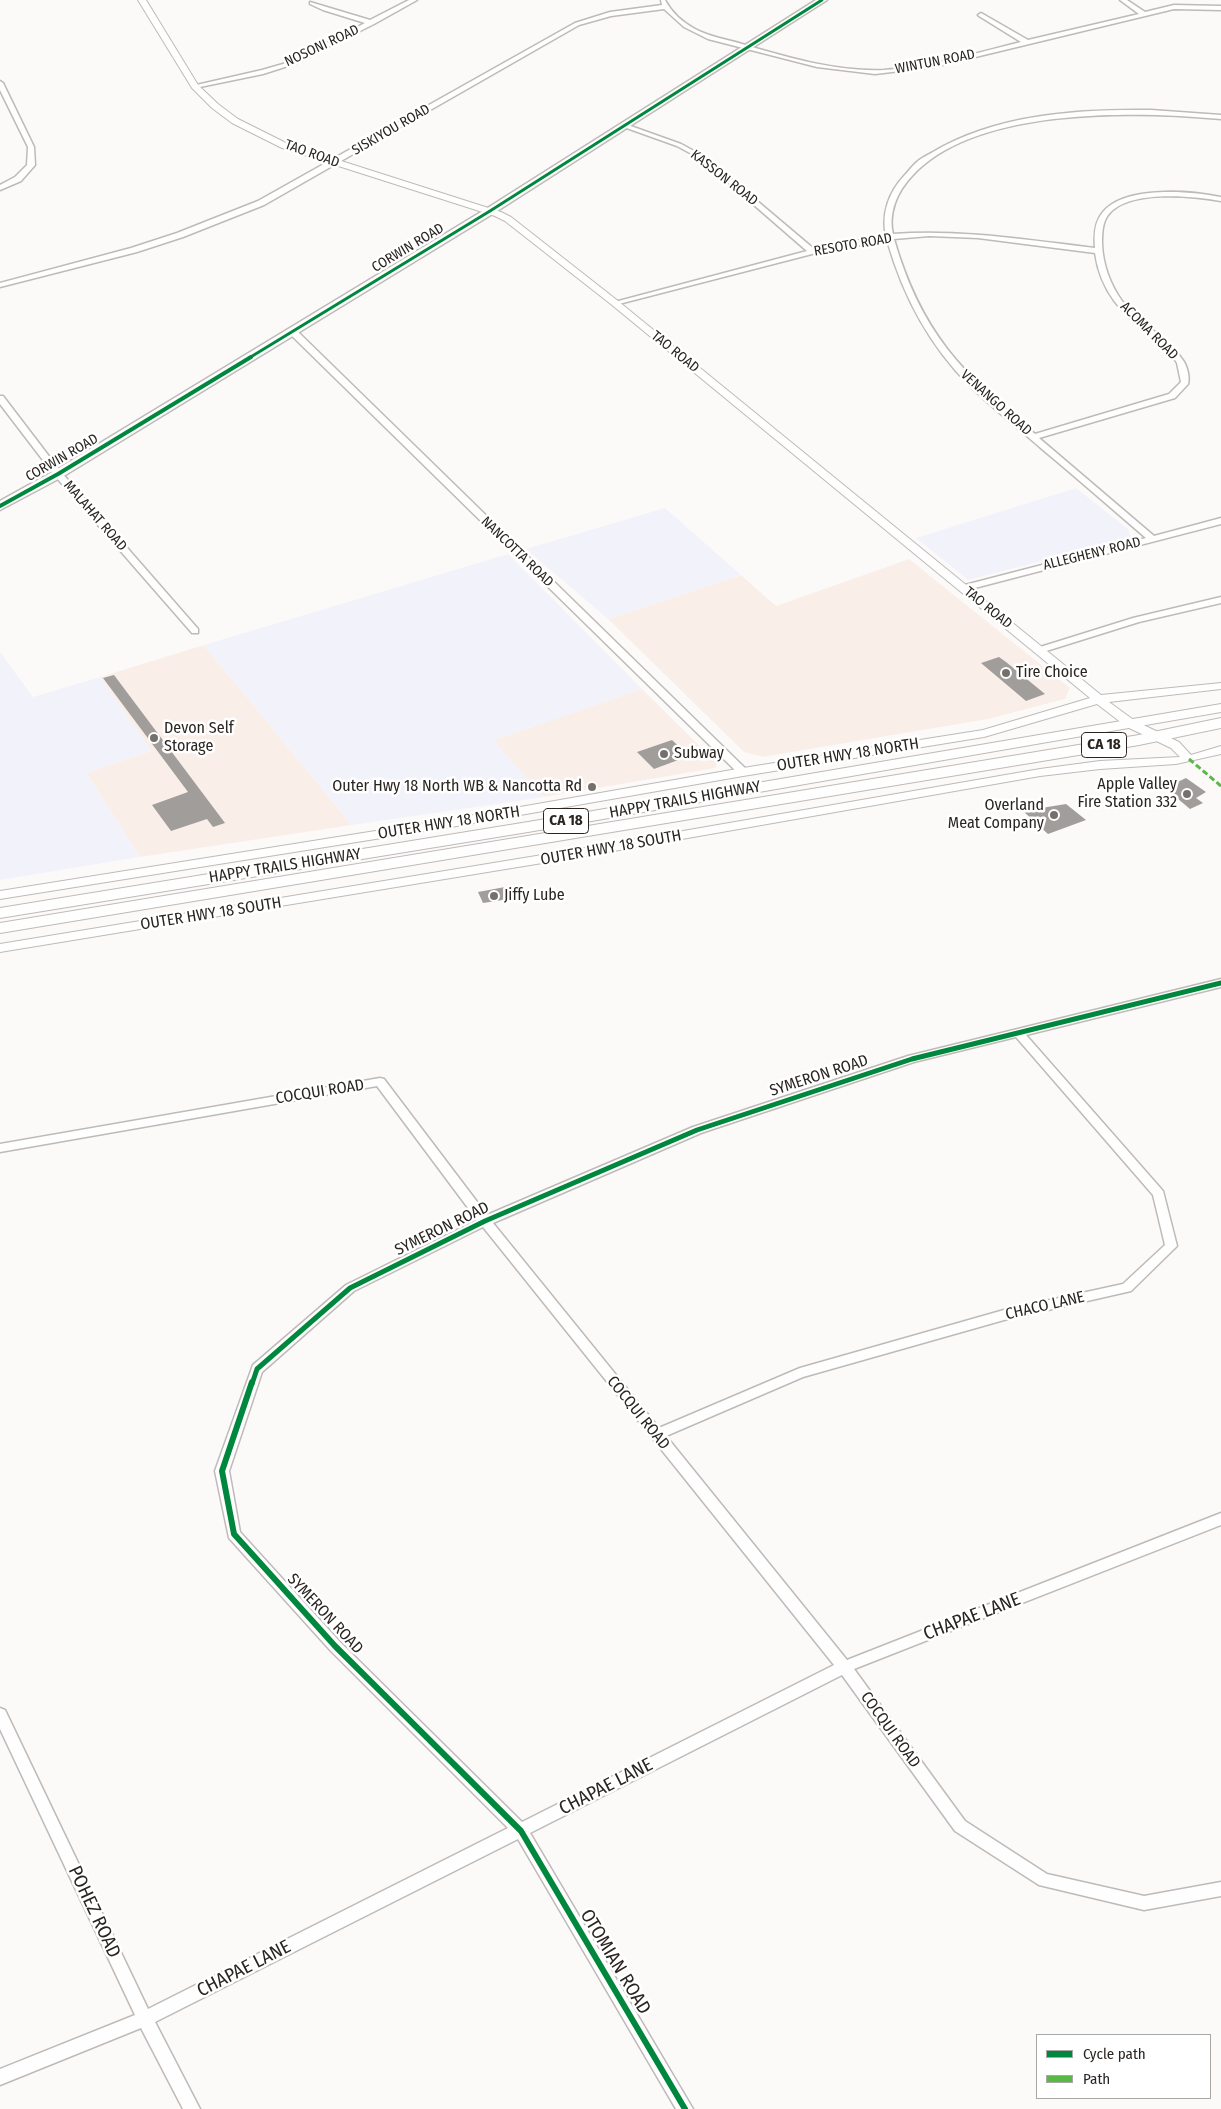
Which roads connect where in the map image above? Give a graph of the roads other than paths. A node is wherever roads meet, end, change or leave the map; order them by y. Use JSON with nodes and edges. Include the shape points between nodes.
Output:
{"nodes":[{"id":1,"x":142,"y":0,"type":"edge"},
{"id":2,"x":414,"y":0,"type":"edge"},
{"id":3,"x":822,"y":0,"type":"edge"},
{"id":4,"x":1123,"y":0,"type":"edge"},
{"id":5,"x":312,"y":3,"type":"dead end"},
{"id":6,"x":664,"y":3,"type":"edge"},
{"id":7,"x":1221,"y":8,"type":"edge"},
{"id":8,"x":1144,"y":14,"type":"junction"},
{"id":9,"x":980,"y":15,"type":"dead end"},
{"id":10,"x":372,"y":23,"type":"junction"},
{"id":11,"x":1026,"y":42,"type":"junction"},
{"id":12,"x":747,"y":47,"type":"junction"},
{"id":13,"x":0,"y":83,"type":"edge"},
{"id":14,"x":195,"y":86,"type":"junction"},
{"id":15,"x":1221,"y":118,"type":"edge"},
{"id":16,"x":623,"y":125,"type":"junction"},
{"id":17,"x":334,"y":163,"type":"junction"},
{"id":18,"x":0,"y":188,"type":"edge"},
{"id":19,"x":1221,"y":199,"type":"edge"},
{"id":20,"x":490,"y":211,"type":"junction"},
{"id":21,"x":889,"y":237,"type":"junction"},
{"id":22,"x":1097,"y":251,"type":"junction"},
{"id":23,"x":812,"y":252,"type":"junction"},
{"id":24,"x":0,"y":285,"type":"edge"},
{"id":25,"x":615,"y":303,"type":"junction"},
{"id":26,"x":292,"y":331,"type":"junction"},
{"id":27,"x":0,"y":398,"type":"edge"},
{"id":28,"x":1033,"y":437,"type":"junction"},
{"id":29,"x":58,"y":474,"type":"junction"},
{"id":30,"x":0,"y":506,"type":"edge"},
{"id":31,"x":1221,"y":521,"type":"edge"},
{"id":32,"x":1152,"y":539,"type":"junction"},
{"id":33,"x":964,"y":588,"type":"junction"},
{"id":34,"x":1221,"y":600,"type":"edge"},
{"id":35,"x":195,"y":631,"type":"dead end"},
{"id":36,"x":1040,"y":650,"type":"junction"},
{"id":37,"x":1221,"y":686,"type":"edge"},
{"id":38,"x":1100,"y":699,"type":"junction"},
{"id":39,"x":1221,"y":708,"type":"edge"},
{"id":40,"x":1221,"y":723,"type":"edge"},
{"id":41,"x":1131,"y":724,"type":"junction"},
{"id":42,"x":1156,"y":737,"type":"junction"},
{"id":43,"x":1221,"y":750,"type":"edge"},
{"id":44,"x":1189,"y":759,"type":"junction"},
{"id":45,"x":743,"y":772,"type":"junction"},
{"id":46,"x":0,"y":895,"type":"edge"},
{"id":47,"x":0,"y":913,"type":"edge"},
{"id":48,"x":0,"y":928,"type":"edge"},
{"id":49,"x":0,"y":948,"type":"edge"},
{"id":50,"x":1221,"y":983,"type":"edge"},
{"id":51,"x":1019,"y":1034,"type":"junction"},
{"id":52,"x":0,"y":1148,"type":"edge"},
{"id":53,"x":485,"y":1221,"type":"junction"},
{"id":54,"x":656,"y":1435,"type":"junction"},
{"id":55,"x":1221,"y":1519,"type":"edge"},
{"id":56,"x":844,"y":1667,"type":"junction"},
{"id":57,"x":0,"y":1714,"type":"edge"},
{"id":58,"x":520,"y":1831,"type":"junction"},
{"id":59,"x":1221,"y":1889,"type":"edge"},
{"id":60,"x":145,"y":2019,"type":"junction"},
{"id":61,"x":0,"y":2077,"type":"edge"},
{"id":62,"x":192,"y":2109,"type":"edge"},
{"id":63,"x":684,"y":2109,"type":"edge"}],
"edges":[{"from":1,"to":14,"type":"street","name":"TAO ROAD"},
{"from":2,"to":10,"type":"street","name":"NOSONI ROAD"},
{"from":3,"to":12,"type":"main road","name":"CORWIN ROAD"},
{"from":4,"to":8,"type":"street"},
{"from":5,"to":10,"type":"street"},
{"from":6,"to":12,"type":"street","name":"WINTUN ROAD","via":[[686,26]]},
{"from":6,"to":17,"type":"street","name":"SISKIYOU ROAD","via":[[577,24]]},
{"from":7,"to":8,"type":"street","name":"WINTUN ROAD","via":[[1174,7]]},
{"from":8,"to":11,"type":"street","name":"WINTUN ROAD"},
{"from":9,"to":11,"type":"street"},
{"from":10,"to":14,"type":"street","name":"NOSONI ROAD","via":[[292,63]]},
{"from":11,"to":12,"type":"street","name":"WINTUN ROAD","via":[[934,65],[868,72],[799,61]]},
{"from":12,"to":16,"type":"main road","name":"CORWIN ROAD"},
{"from":13,"to":18,"type":"street","via":[[31,147],[31,165],[18,179]]},
{"from":14,"to":17,"type":"street","name":"TAO ROAD","via":[[235,121],[285,146]]},
{"from":15,"to":21,"type":"street","name":"VENANGO ROAD","via":[[1164,112],[1090,113],[1013,124],[978,133],[947,146],[903,178],[891,198],[887,219]]},
{"from":16,"to":20,"type":"main road","name":"CORWIN ROAD"},
{"from":16,"to":23,"type":"street","name":"KASSON ROAD","via":[[679,145],[703,158]]},
{"from":17,"to":20,"type":"street","name":"TAO ROAD"},
{"from":17,"to":24,"type":"street","name":"SISKIYOU ROAD","via":[[261,203],[180,235]]},
{"from":19,"to":22,"type":"street","name":"ACOMA ROAD","via":[[1197,194],[1170,194],[1122,203],[1106,212],[1099,223]]},
{"from":20,"to":25,"type":"street","name":"TAO ROAD","via":[[508,219]]},
{"from":20,"to":26,"type":"main road","name":"CORWIN ROAD"},
{"from":21,"to":22,"type":"street","name":"RESOTO ROAD","via":[[929,234],[978,236]]},
{"from":21,"to":23,"type":"street","name":"RESOTO ROAD"},
{"from":21,"to":28,"type":"street","name":"VENANGO ROAD","via":[[918,313],[951,359],[989,399]]},
{"from":22,"to":28,"type":"street","name":"ACOMA ROAD","via":[[1101,272],[1111,293],[1132,319],[1181,363],[1185,382],[1172,396]]},
{"from":23,"to":25,"type":"street","name":"RESOTO ROAD"},
{"from":25,"to":33,"type":"street","name":"TAO ROAD"},
{"from":26,"to":29,"type":"main road","name":"CORWIN ROAD"},
{"from":26,"to":45,"type":"street","name":"NANCOTTA ROAD"},
{"from":27,"to":29,"type":"street","name":"MALAHAT ROAD"},
{"from":28,"to":32,"type":"street","name":"VENANGO ROAD"},
{"from":29,"to":30,"type":"main road","name":"CORWIN ROAD"},
{"from":29,"to":35,"type":"street","name":"MALAHAT ROAD"},
{"from":31,"to":32,"type":"street","name":"ALLEGHENY ROAD"},
{"from":32,"to":33,"type":"street","name":"ALLEGHENY ROAD"},
{"from":33,"to":36,"type":"street","name":"TAO ROAD"},
{"from":34,"to":36,"type":"street","via":[[1136,620]]},
{"from":36,"to":38,"type":"street","name":"TAO ROAD"},
{"from":37,"to":38,"type":"street","name":"OUTER HWY 18 NORTH"},
{"from":38,"to":41,"type":"street","name":"TAO ROAD"},
{"from":38,"to":45,"type":"street","name":"OUTER HWY 18 NORTH","via":[[984,732]]},
{"from":39,"to":41,"type":"main road","name":"HAPPY TRAILS HIGHWAY","number":"CA 18"},
{"from":40,"to":42,"type":"main road","name":"HAPPY TRAILS HIGHWAY","number":"CA 18"},
{"from":41,"to":42,"type":"street","name":"TAO ROAD"},
{"from":41,"to":47,"type":"main road","name":"HAPPY TRAILS HIGHWAY","number":"CA 18"},
{"from":42,"to":44,"type":"street","name":"TAO ROAD","via":[[1175,745]]},
{"from":42,"to":48,"type":"main road","name":"HAPPY TRAILS HIGHWAY","number":"CA 18"},
{"from":43,"to":44,"type":"street","name":"OUTER HWY 18 SOUTH"},
{"from":44,"to":49,"type":"street","name":"OUTER HWY 18 SOUTH","via":[[1164,764],[1100,765],[1040,772],[591,851]]},
{"from":45,"to":46,"type":"street","name":"OUTER HWY 18 NORTH","via":[[463,821]]},
{"from":50,"to":51,"type":"street","name":"SYMERON ROAD"},
{"from":51,"to":53,"type":"street","name":"SYMERON ROAD","via":[[912,1059],[697,1130]]},
{"from":51,"to":54,"type":"street","name":"CHACO LANE","via":[[1159,1194],[1171,1246],[1128,1288],[1004,1315],[800,1373]]},
{"from":52,"to":53,"type":"street","name":"COCQUI ROAD","via":[[380,1082]]},
{"from":53,"to":54,"type":"street","name":"COCQUI ROAD"},
{"from":53,"to":58,"type":"street","name":"SYMERON ROAD","via":[[350,1288],[256,1368],[222,1470],[234,1534],[335,1646]]},
{"from":54,"to":56,"type":"street","name":"COCQUI ROAD"},
{"from":55,"to":56,"type":"street","name":"CHAPAE LANE"},
{"from":56,"to":58,"type":"street","name":"CHAPAE LANE"},
{"from":56,"to":59,"type":"street","name":"COCQUI ROAD","via":[[960,1826],[1044,1880],[1144,1903]]},
{"from":57,"to":60,"type":"street","name":"POHEZ ROAD"},
{"from":58,"to":60,"type":"street","name":"CHAPAE LANE"},
{"from":58,"to":63,"type":"street","name":"OTOMIAN ROAD"},
{"from":60,"to":61,"type":"street","name":"CHAPAE LANE"},
{"from":60,"to":62,"type":"street","name":"POHEZ ROAD"}]}
